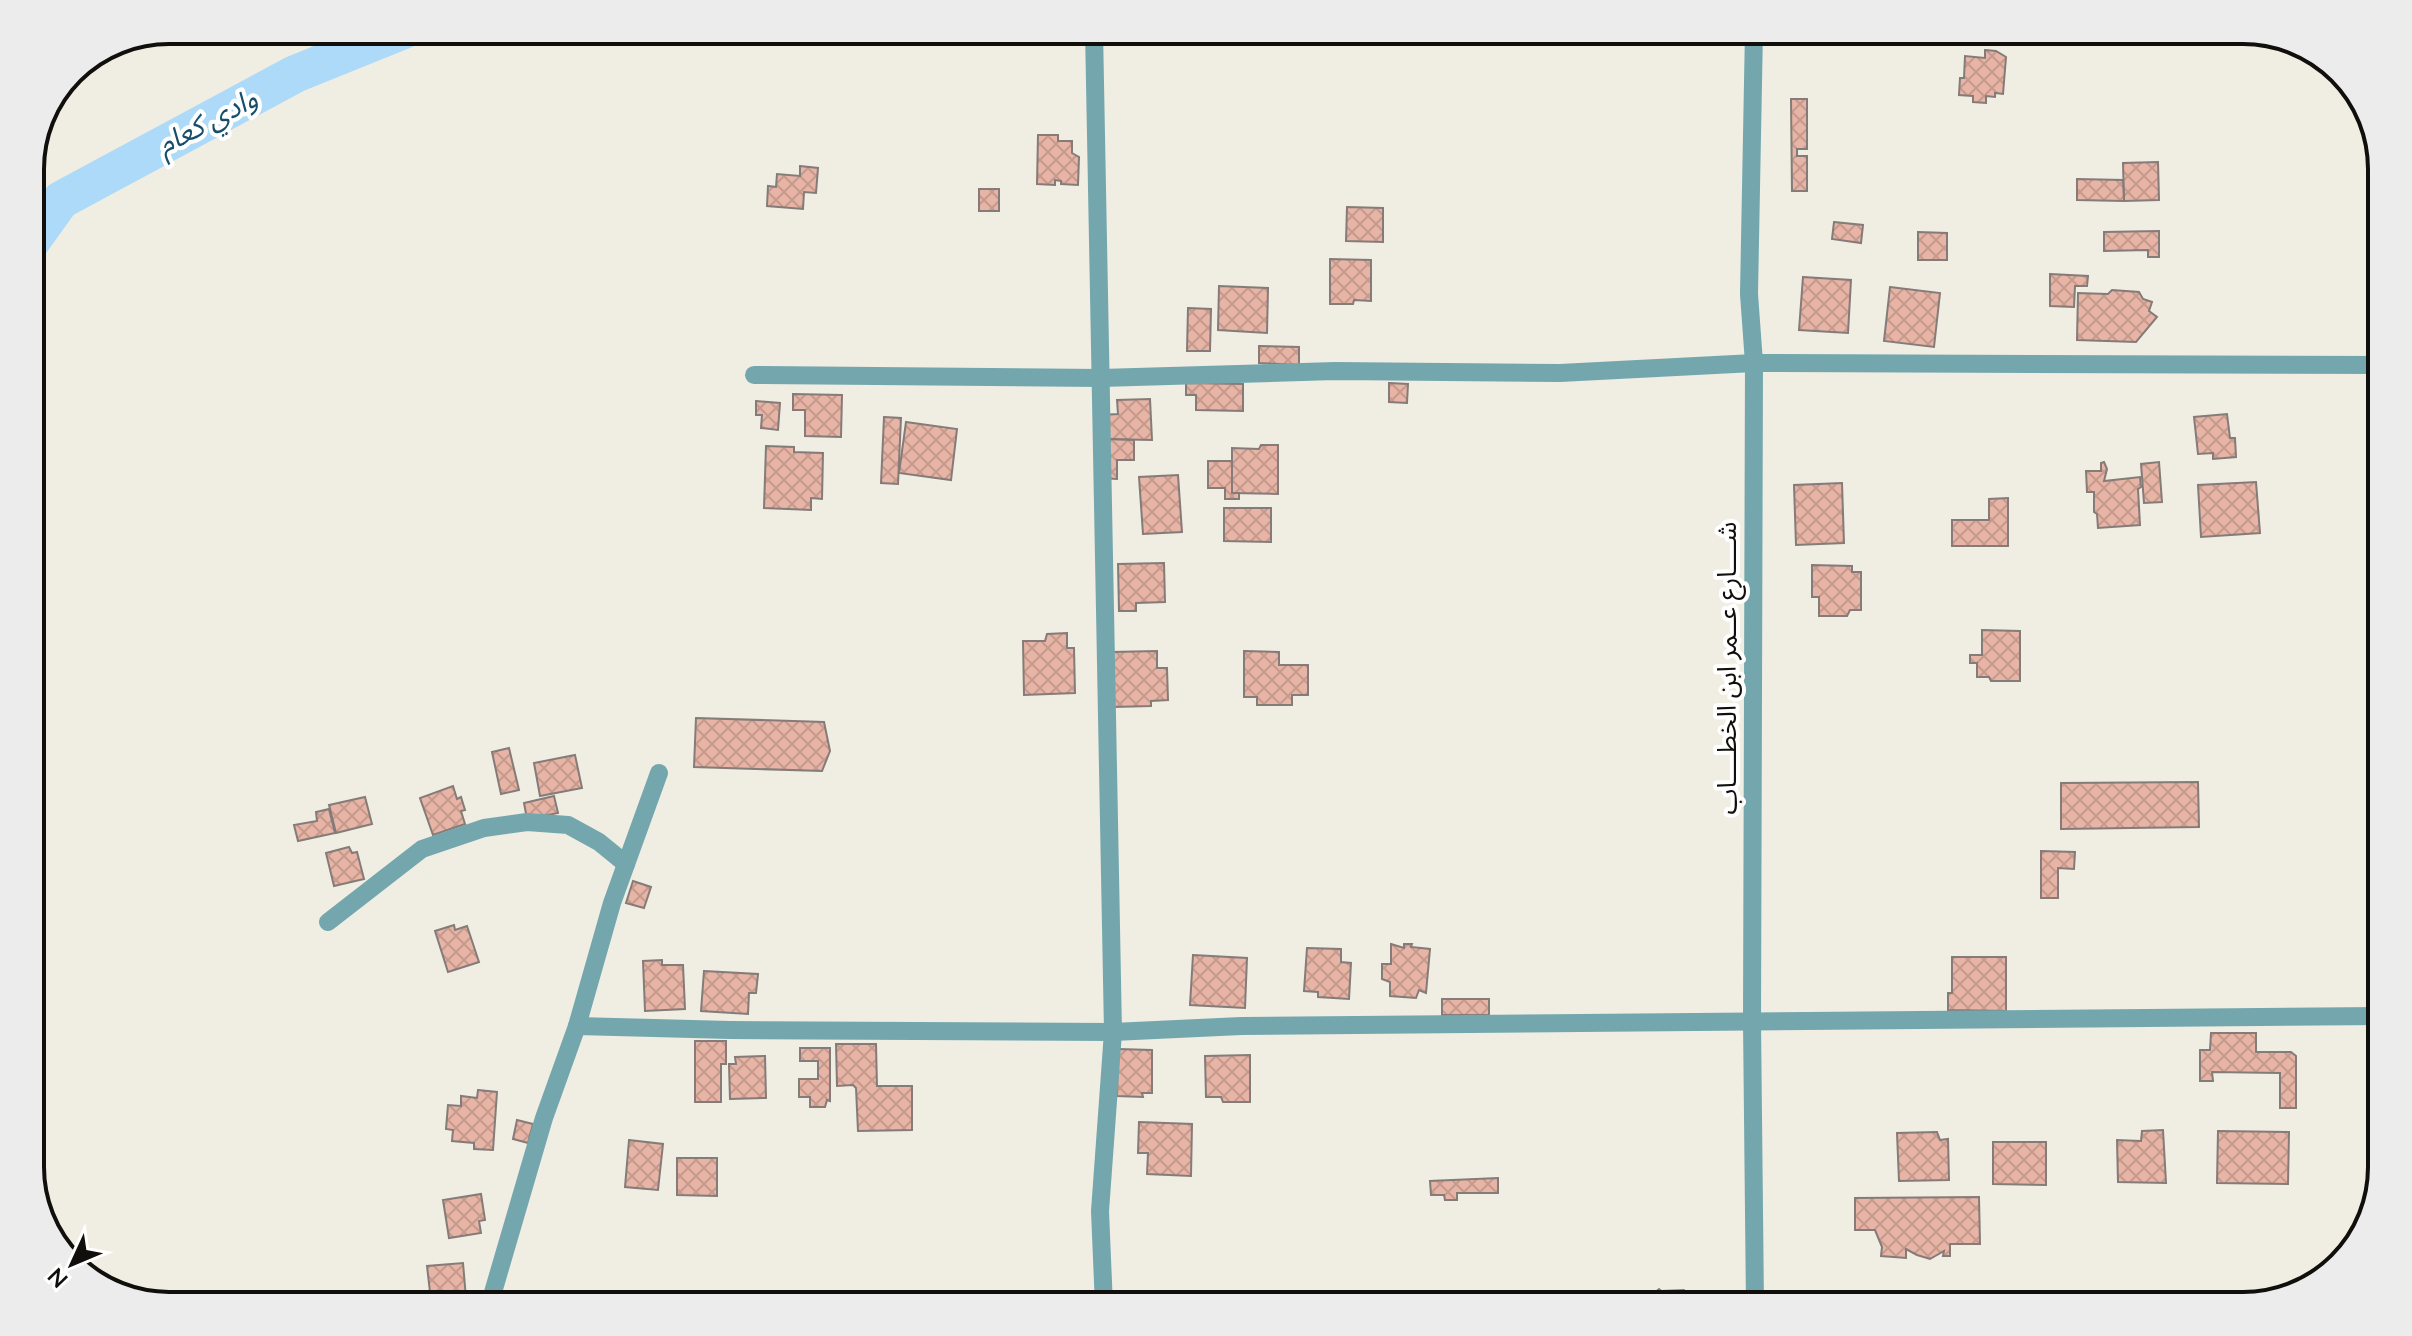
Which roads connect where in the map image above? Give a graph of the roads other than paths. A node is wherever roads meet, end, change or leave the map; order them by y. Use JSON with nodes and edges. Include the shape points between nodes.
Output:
{"nodes":[{"id":1,"x":1094,"y":44,"type":"edge"},
{"id":2,"x":1754,"y":44,"type":"edge"},
{"id":3,"x":1754,"y":363,"type":"junction"},
{"id":4,"x":2368,"y":365,"type":"edge"},
{"id":5,"x":754,"y":375,"type":"dead end"},
{"id":6,"x":1101,"y":378,"type":"junction"},
{"id":7,"x":659,"y":773,"type":"dead end"},
{"id":8,"x":626,"y":864,"type":"junction"},
{"id":9,"x":328,"y":922,"type":"dead end"},
{"id":10,"x":2368,"y":1016,"type":"edge"},
{"id":11,"x":1752,"y":1022,"type":"junction"},
{"id":12,"x":577,"y":1026,"type":"junction"},
{"id":13,"x":1113,"y":1032,"type":"junction"},
{"id":14,"x":493,"y":1292,"type":"edge"},
{"id":15,"x":1103,"y":1292,"type":"edge"},
{"id":16,"x":1755,"y":1292,"type":"edge"}],
"edges":[{"from":1,"to":6,"type":"street"},
{"from":2,"to":3,"type":"street","name":"شــــارع عــمر ابن الخطــــاب","via":[[1749,294]]},
{"from":3,"to":4,"type":"street"},
{"from":3,"to":6,"type":"street","via":[[1560,373],[1335,371]]},
{"from":3,"to":11,"type":"street","name":"شــــارع عــمر ابن الخطــــاب"},
{"from":5,"to":6,"type":"street"},
{"from":6,"to":13,"type":"street"},
{"from":7,"to":8,"type":"street"},
{"from":8,"to":9,"type":"street","via":[[568,825],[527,822],[484,828],[422,849]]},
{"from":8,"to":12,"type":"street"},
{"from":10,"to":11,"type":"street"},
{"from":11,"to":13,"type":"street"},
{"from":11,"to":16,"type":"street","name":"شــــارع عــمر ابن الخطــــاب"},
{"from":12,"to":13,"type":"street"},
{"from":12,"to":14,"type":"street"},
{"from":13,"to":15,"type":"street","via":[[1100,1211]]}]}
